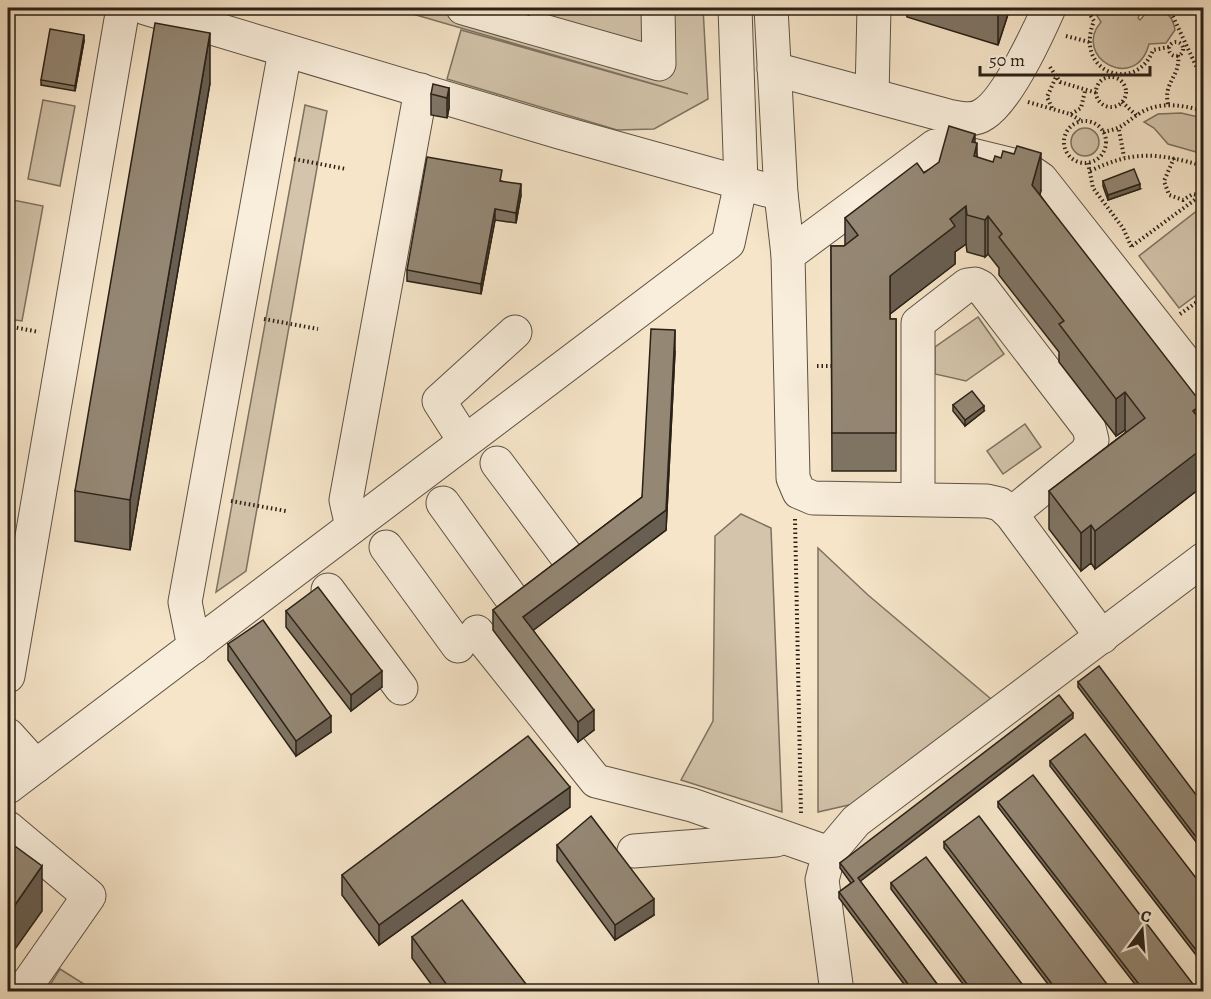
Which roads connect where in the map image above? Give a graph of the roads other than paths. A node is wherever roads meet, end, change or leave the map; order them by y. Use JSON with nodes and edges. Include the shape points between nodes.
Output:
{"nodes":[{"id":1,"x":123,"y":8,"type":"edge"},
{"id":2,"x":145,"y":8,"type":"edge"},
{"id":3,"x":463,"y":8,"type":"edge"},
{"id":4,"x":658,"y":8,"type":"edge"},
{"id":5,"x":735,"y":8,"type":"edge"},
{"id":6,"x":771,"y":8,"type":"edge"},
{"id":7,"x":874,"y":8,"type":"edge"},
{"id":8,"x":1049,"y":8,"type":"edge"},
{"id":9,"x":285,"y":51,"type":"junction"},
{"id":10,"x":774,"y":69,"type":"junction"},
{"id":11,"x":421,"y":90,"type":"junction"},
{"id":12,"x":872,"y":96,"type":"junction"},
{"id":13,"x":741,"y":183,"type":"junction"},
{"id":14,"x":781,"y":194,"type":"junction"},
{"id":15,"x":788,"y":255,"type":"junction"},
{"id":16,"x":515,"y":332,"type":"dead end"},
{"id":17,"x":1203,"y":386,"type":"edge"},
{"id":18,"x":464,"y":440,"type":"junction"},
{"id":19,"x":497,"y":463,"type":"dead end"},
{"id":20,"x":918,"y":499,"type":"junction"},
{"id":21,"x":443,"y":504,"type":"dead end"},
{"id":22,"x":1011,"y":514,"type":"junction"},
{"id":23,"x":364,"y":518,"type":"junction"},
{"id":24,"x":386,"y":547,"type":"dead end"},
{"id":25,"x":571,"y":562,"type":"edge"},
{"id":26,"x":1200,"y":569,"type":"edge"},
{"id":27,"x":328,"y":590,"type":"dead end"},
{"id":28,"x":515,"y":603,"type":"edge"},
{"id":29,"x":1102,"y":637,"type":"junction"},
{"id":30,"x":194,"y":647,"type":"junction"},
{"id":31,"x":8,"y":676,"type":"edge"},
{"id":32,"x":401,"y":688,"type":"dead end"},
{"id":33,"x":8,"y":735,"type":"edge"},
{"id":34,"x":36,"y":766,"type":"junction"},
{"id":35,"x":8,"y":787,"type":"edge"},
{"id":36,"x":8,"y":828,"type":"edge"},
{"id":37,"x":807,"y":845,"type":"junction"},
{"id":38,"x":634,"y":851,"type":"dead end"},
{"id":39,"x":22,"y":992,"type":"edge"},
{"id":40,"x":837,"y":992,"type":"edge"}],
"edges":[{"from":1,"to":31,"type":"street"},
{"from":2,"to":9,"type":"street"},
{"from":3,"to":4,"type":"street","via":[[659,64]]},
{"from":5,"to":13,"type":"street"},
{"from":6,"to":10,"type":"street"},
{"from":7,"to":12,"type":"street"},
{"from":8,"to":12,"type":"street","via":[[1002,94],[984,115],[970,120]]},
{"from":9,"to":11,"type":"street"},
{"from":9,"to":30,"type":"street","via":[[185,602]]},
{"from":10,"to":12,"type":"street"},
{"from":10,"to":14,"type":"street"},
{"from":11,"to":13,"type":"street"},
{"from":11,"to":23,"type":"street","via":[[346,500]]},
{"from":13,"to":14,"type":"street"},
{"from":13,"to":18,"type":"street","via":[[728,243]]},
{"from":14,"to":15,"type":"street"},
{"from":15,"to":17,"type":"street","via":[[935,146],[1025,168],[1041,179]]},
{"from":15,"to":20,"type":"street","via":[[793,478],[799,492],[813,498]]},
{"from":16,"to":18,"type":"street","via":[[439,401]]},
{"from":18,"to":23,"type":"street"},
{"from":19,"to":25,"type":"street"},
{"from":20,"to":22,"type":"street","via":[[987,501],[1000,504]]},
{"from":20,"to":22,"type":"street","via":[[918,323],[967,285],[975,284],[1089,428],[1092,440],[1087,452]]},
{"from":21,"to":28,"type":"street"},
{"from":22,"to":29,"type":"street"},
{"from":23,"to":30,"type":"street"},
{"from":24,"to":37,"type":"street","via":[[597,781],[692,805]]},
{"from":26,"to":29,"type":"street"},
{"from":27,"to":32,"type":"street"},
{"from":29,"to":37,"type":"street","via":[[856,821]]},
{"from":30,"to":34,"type":"street"},
{"from":33,"to":34,"type":"street"},
{"from":34,"to":35,"type":"street"},
{"from":36,"to":39,"type":"street","via":[[89,896]]},
{"from":37,"to":38,"type":"street"},
{"from":37,"to":40,"type":"street","via":[[822,880]]}]}
